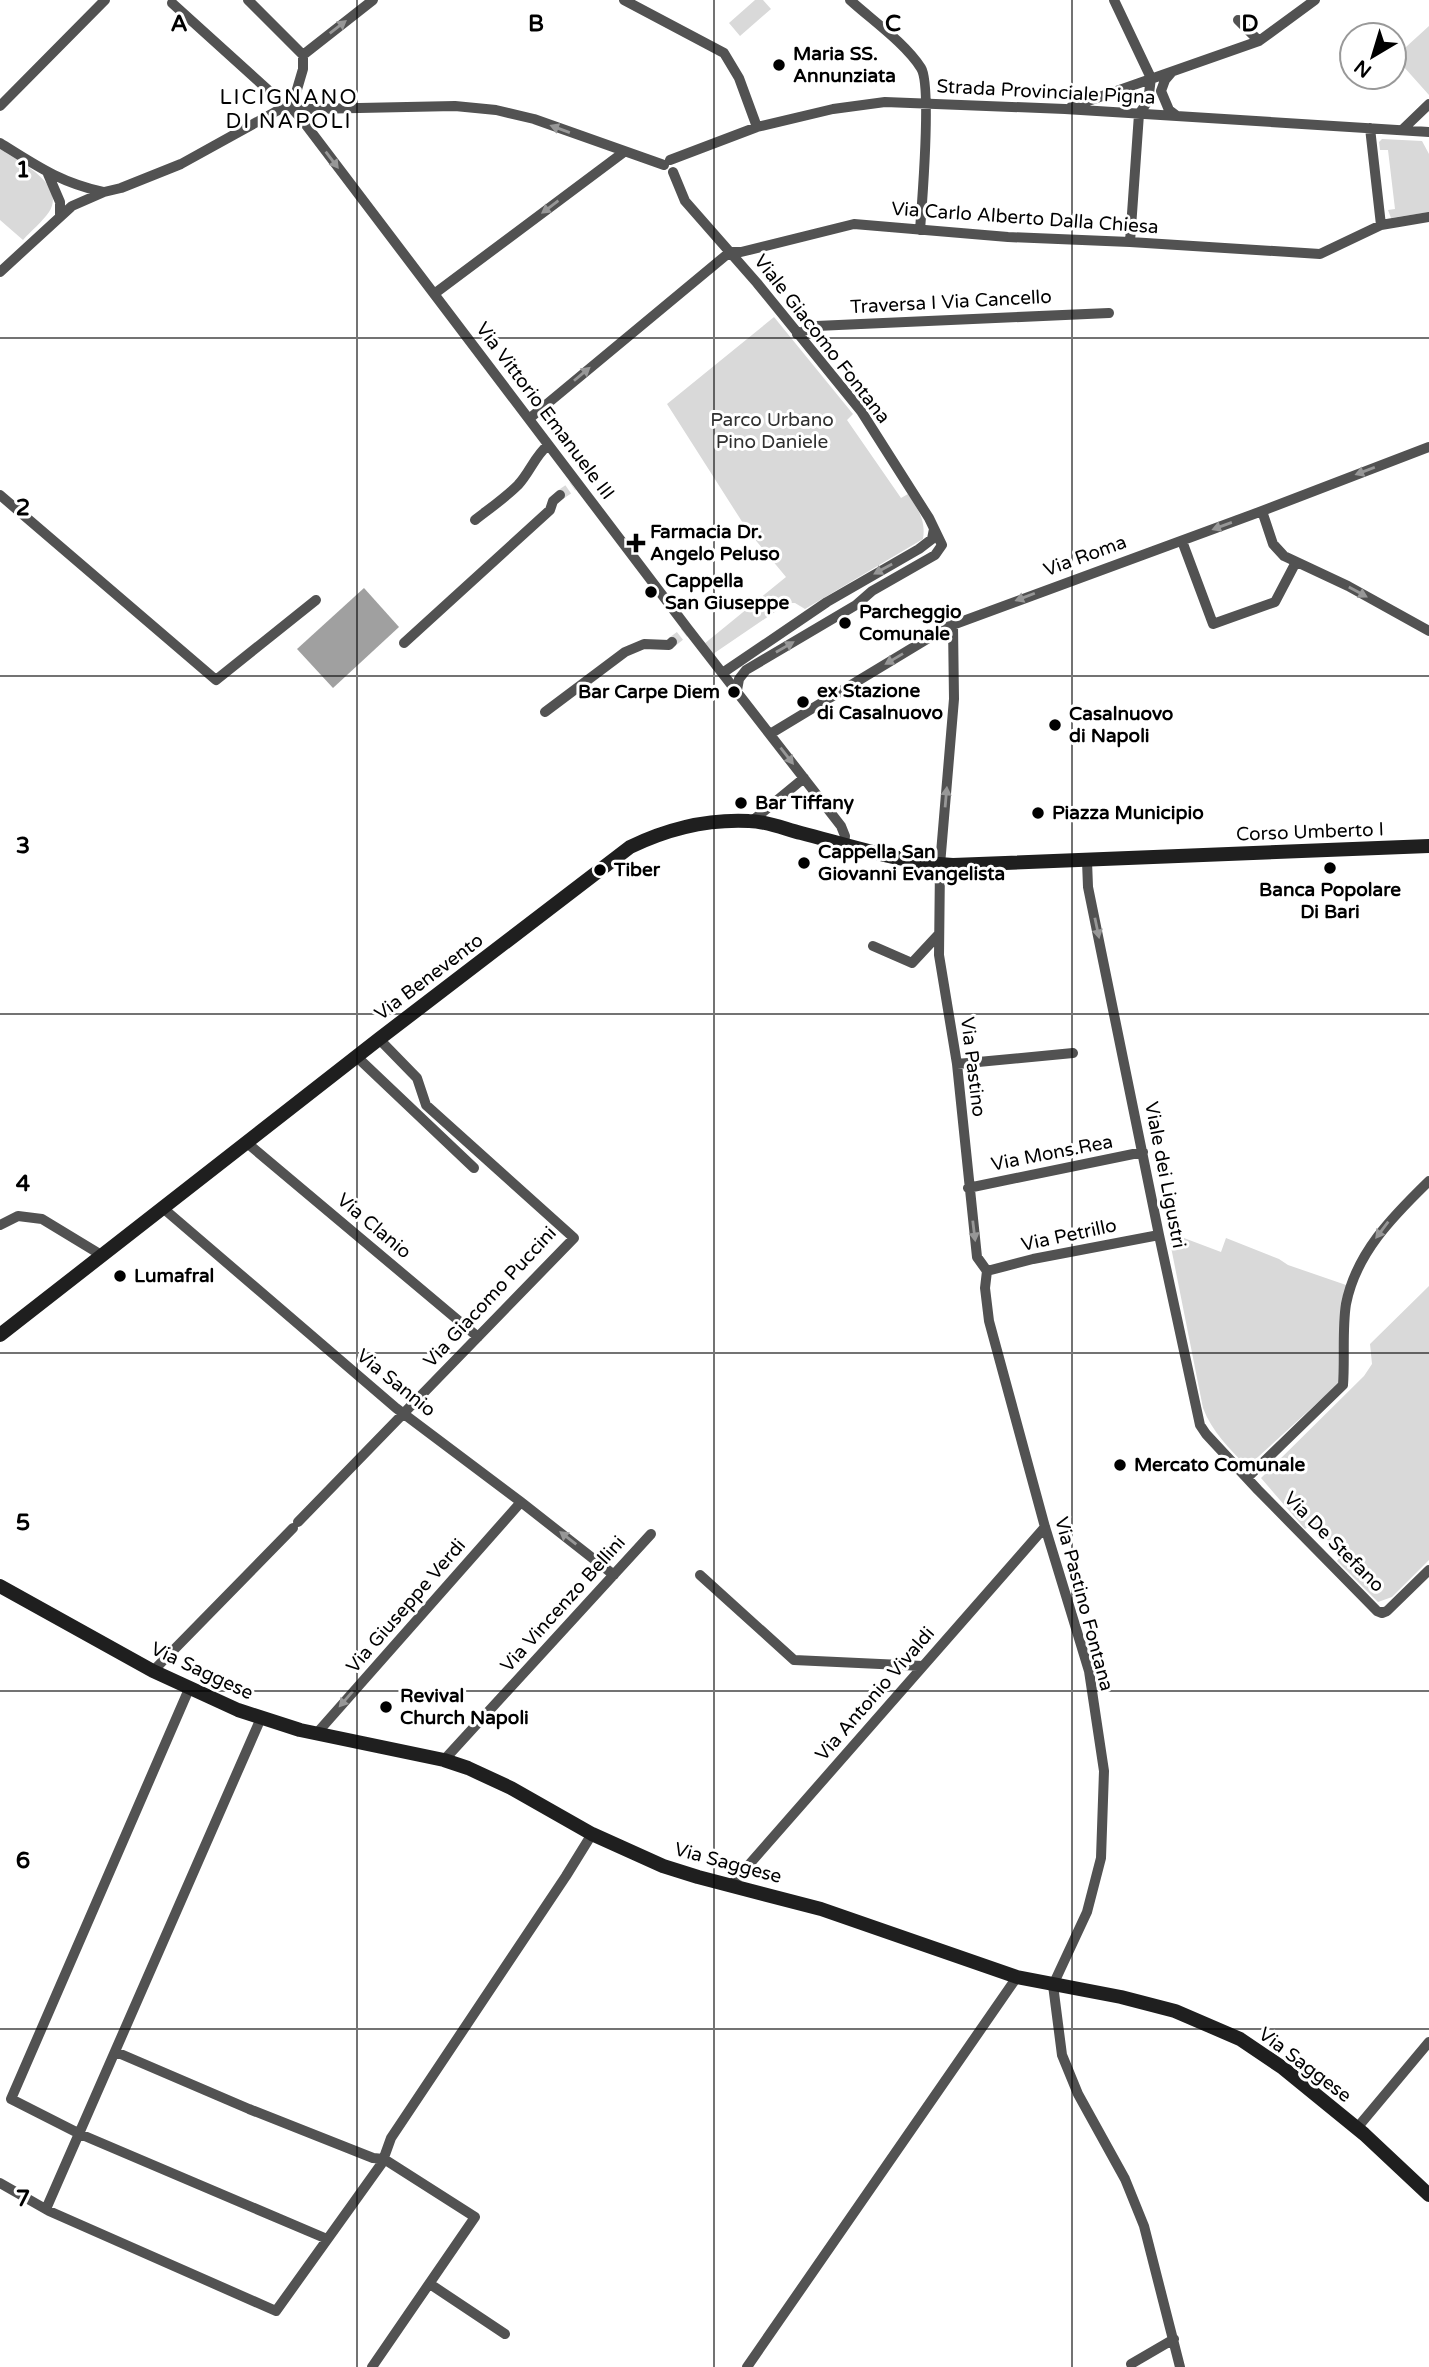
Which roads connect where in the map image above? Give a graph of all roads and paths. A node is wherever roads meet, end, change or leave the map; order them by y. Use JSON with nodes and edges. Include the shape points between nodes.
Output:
{"nodes":[{"id":1,"x":104,"y":0,"type":"edge"},
{"id":2,"x":248,"y":0,"type":"edge"},
{"id":3,"x":373,"y":0,"type":"edge"},
{"id":4,"x":624,"y":0,"type":"edge"},
{"id":5,"x":850,"y":0,"type":"edge"},
{"id":6,"x":1114,"y":0,"type":"edge"},
{"id":7,"x":1315,"y":0,"type":"edge"},
{"id":8,"x":172,"y":3,"type":"dead end"},
{"id":9,"x":1238,"y":20,"type":"dead end"},
{"id":10,"x":1259,"y":41,"type":"junction"},
{"id":11,"x":303,"y":55,"type":"junction"},
{"id":12,"x":1174,"y":70,"type":"junction"},
{"id":13,"x":1151,"y":78,"type":"junction"},
{"id":14,"x":1115,"y":92,"type":"junction"},
{"id":15,"x":926,"y":103,"type":"junction"},
{"id":16,"x":1429,"y":104,"type":"edge"},
{"id":17,"x":0,"y":106,"type":"edge"},
{"id":18,"x":290,"y":106,"type":"junction"},
{"id":19,"x":1065,"y":108,"type":"junction"},
{"id":20,"x":1115,"y":112,"type":"junction"},
{"id":21,"x":1139,"y":114,"type":"junction"},
{"id":22,"x":1178,"y":117,"type":"junction"},
{"id":23,"x":757,"y":127,"type":"junction"},
{"id":24,"x":1370,"y":128,"type":"junction"},
{"id":25,"x":1402,"y":130,"type":"junction"},
{"id":26,"x":1426,"y":132,"type":"edge"},
{"id":27,"x":1429,"y":142,"type":"edge"},
{"id":28,"x":0,"y":143,"type":"edge"},
{"id":29,"x":624,"y":152,"type":"junction"},
{"id":30,"x":667,"y":162,"type":"junction"},
{"id":31,"x":48,"y":174,"type":"junction"},
{"id":32,"x":104,"y":192,"type":"junction"},
{"id":33,"x":60,"y":215,"type":"junction"},
{"id":34,"x":1429,"y":217,"type":"edge"},
{"id":35,"x":1381,"y":225,"type":"junction"},
{"id":36,"x":920,"y":230,"type":"junction"},
{"id":37,"x":1130,"y":242,"type":"junction"},
{"id":38,"x":730,"y":251,"type":"junction"},
{"id":39,"x":0,"y":272,"type":"edge"},
{"id":40,"x":434,"y":294,"type":"junction"},
{"id":41,"x":1109,"y":313,"type":"dead end"},
{"id":42,"x":797,"y":334,"type":"junction"},
{"id":43,"x":530,"y":418,"type":"junction"},
{"id":44,"x":548,"y":446,"type":"junction"},
{"id":45,"x":1429,"y":447,"type":"edge"},
{"id":46,"x":0,"y":495,"type":"edge"},
{"id":47,"x":560,"y":495,"type":"tunnel mouth"},
{"id":48,"x":1262,"y":511,"type":"junction"},
{"id":49,"x":475,"y":520,"type":"dead end"},
{"id":50,"x":934,"y":528,"type":"junction"},
{"id":51,"x":1182,"y":541,"type":"junction"},
{"id":52,"x":1296,"y":562,"type":"junction"},
{"id":53,"x":316,"y":600,"type":"dead end"},
{"id":54,"x":953,"y":625,"type":"junction"},
{"id":55,"x":1429,"y":631,"type":"edge"},
{"id":56,"x":672,"y":642,"type":"tunnel mouth"},
{"id":57,"x":404,"y":643,"type":"dead end"},
{"id":58,"x":723,"y":672,"type":"junction"},
{"id":59,"x":737,"y":690,"type":"junction"},
{"id":60,"x":545,"y":712,"type":"dead end"},
{"id":61,"x":770,"y":734,"type":"junction"},
{"id":62,"x":804,"y":778,"type":"junction"},
{"id":63,"x":752,"y":821,"type":"junction"},
{"id":64,"x":844,"y":844,"type":"junction"},
{"id":65,"x":1429,"y":846,"type":"edge"},
{"id":66,"x":1087,"y":861,"type":"junction"},
{"id":67,"x":940,"y":864,"type":"junction"},
{"id":68,"x":939,"y":934,"type":"junction"},
{"id":69,"x":873,"y":946,"type":"dead end"},
{"id":70,"x":379,"y":1039,"type":"junction"},
{"id":71,"x":1073,"y":1053,"type":"dead end"},
{"id":72,"x":357,"y":1057,"type":"junction"},
{"id":73,"x":957,"y":1064,"type":"junction"},
{"id":74,"x":247,"y":1143,"type":"junction"},
{"id":75,"x":1143,"y":1152,"type":"junction"},
{"id":76,"x":474,"y":1168,"type":"dead end"},
{"id":77,"x":1429,"y":1181,"type":"edge"},
{"id":78,"x":968,"y":1188,"type":"junction"},
{"id":79,"x":163,"y":1209,"type":"junction"},
{"id":80,"x":0,"y":1226,"type":"edge"},
{"id":81,"x":1158,"y":1235,"type":"junction"},
{"id":82,"x":103,"y":1255,"type":"junction"},
{"id":83,"x":987,"y":1271,"type":"junction"},
{"id":84,"x":0,"y":1335,"type":"edge"},
{"id":85,"x":478,"y":1337,"type":"junction"},
{"id":86,"x":404,"y":1414,"type":"junction"},
{"id":87,"x":1247,"y":1478,"type":"junction"},
{"id":88,"x":521,"y":1502,"type":"junction"},
{"id":89,"x":1045,"y":1527,"type":"junction"},
{"id":90,"x":651,"y":1534,"type":"dead end"},
{"id":91,"x":1429,"y":1570,"type":"edge"},
{"id":92,"x":614,"y":1575,"type":"junction"},
{"id":93,"x":700,"y":1575,"type":"dead end"},
{"id":94,"x":0,"y":1586,"type":"edge"},
{"id":95,"x":923,"y":1665,"type":"junction"},
{"id":96,"x":153,"y":1671,"type":"junction"},
{"id":97,"x":189,"y":1689,"type":"junction"},
{"id":98,"x":261,"y":1717,"type":"junction"},
{"id":99,"x":317,"y":1733,"type":"junction"},
{"id":100,"x":444,"y":1760,"type":"junction"},
{"id":101,"x":592,"y":1834,"type":"junction"},
{"id":102,"x":732,"y":1884,"type":"junction"},
{"id":103,"x":1017,"y":1977,"type":"junction"},
{"id":104,"x":1053,"y":1985,"type":"junction"},
{"id":105,"x":1429,"y":2042,"type":"edge"},
{"id":106,"x":116,"y":2052,"type":"junction"},
{"id":107,"x":1357,"y":2128,"type":"junction"},
{"id":108,"x":80,"y":2134,"type":"junction"},
{"id":109,"x":384,"y":2159,"type":"junction"},
{"id":110,"x":0,"y":2183,"type":"edge"},
{"id":111,"x":1429,"y":2195,"type":"edge"},
{"id":112,"x":46,"y":2209,"type":"junction"},
{"id":113,"x":327,"y":2239,"type":"junction"},
{"id":114,"x":430,"y":2284,"type":"junction"},
{"id":115,"x":505,"y":2334,"type":"dead end"},
{"id":116,"x":1174,"y":2339,"type":"junction"},
{"id":117,"x":1131,"y":2364,"type":"dead end"},
{"id":118,"x":372,"y":2367,"type":"edge"},
{"id":119,"x":747,"y":2367,"type":"edge"},
{"id":120,"x":1180,"y":2367,"type":"edge"}],
"edges":[{"from":1,"to":17,"type":"street"},
{"from":2,"to":11,"type":"street"},
{"from":11,"to":3,"type":"street","one_way":true},
{"from":4,"to":23,"type":"street","via":[[724,53],[739,78]]},
{"from":5,"to":15,"type":"street","via":[[923,70]]},
{"from":6,"to":13,"type":"street"},
{"from":7,"to":10,"type":"street"},
{"from":8,"to":18,"type":"street","name":"Via Vittorio Emanuele III"},
{"from":9,"to":10,"type":"street"},
{"from":10,"to":12,"type":"street"},
{"from":11,"to":18,"type":"street"},
{"from":12,"to":13,"type":"street"},
{"from":12,"to":22,"type":"street","via":[[1161,91],[1169,110]]},
{"from":13,"to":14,"type":"street"},
{"from":13,"to":21,"type":"street","via":[[1148,101]]},
{"from":14,"to":19,"type":"street"},
{"from":14,"to":20,"type":"street","via":[[1110,100]]},
{"from":15,"to":19,"type":"street","name":"Strada Provinciale Pigna"},
{"from":15,"to":23,"type":"street","name":"Strada Provinciale Pigna","via":[[885,102],[833,109]]},
{"from":15,"to":36,"type":"street"},
{"from":16,"to":25,"type":"street"},
{"from":29,"to":18,"type":"street","one_way":true,"via":[[534,119],[484,108]]},
{"from":18,"to":32,"type":"street","via":[[181,164]]},
{"from":18,"to":40,"type":"street","name":"Via Vittorio Emanuele III","one_way":true},
{"from":19,"to":20,"type":"street","name":"Strada Provinciale Pigna"},
{"from":20,"to":21,"type":"street","name":"Strada Provinciale Pigna"},
{"from":21,"to":22,"type":"street","name":"Strada Provinciale Pigna"},
{"from":21,"to":37,"type":"street"},
{"from":22,"to":24,"type":"street","name":"Strada Provinciale Pigna"},
{"from":23,"to":30,"type":"street","name":"Strada Provinciale Pigna"},
{"from":24,"to":25,"type":"street","name":"Strada Provinciale Pigna"},
{"from":24,"to":35,"type":"street"},
{"from":25,"to":26,"type":"street","name":"Strada Provinciale Pigna"},
{"from":26,"to":27,"type":"street"},
{"from":28,"to":31,"type":"street"},
{"from":29,"to":30,"type":"street"},
{"from":29,"to":40,"type":"street","one_way":true},
{"from":30,"to":38,"type":"street","name":"Viale Giacomo Fontana","via":[[667,172],[673,172],[685,201]]},
{"from":31,"to":32,"type":"street"},
{"from":31,"to":33,"type":"street","via":[[60,202]]},
{"from":32,"to":33,"type":"street"},
{"from":33,"to":39,"type":"street"},
{"from":34,"to":35,"type":"street"},
{"from":35,"to":37,"type":"street","name":"Via Carlo Alberto Dalla Chiesa","via":[[1320,254]]},
{"from":36,"to":37,"type":"street","name":"Via Carlo Alberto Dalla Chiesa"},
{"from":36,"to":38,"type":"street","name":"Via Carlo Alberto Dalla Chiesa","via":[[853,224]]},
{"from":38,"to":42,"type":"street","name":"Viale Giacomo Fontana"},
{"from":43,"to":38,"type":"street","one_way":true},
{"from":40,"to":43,"type":"street","name":"Via Vittorio Emanuele III"},
{"from":41,"to":42,"type":"street","name":"Traversa I Via Cancello","via":[[816,326]]},
{"from":42,"to":50,"type":"street","name":"Viale Giacomo Fontana","via":[[861,411]]},
{"from":43,"to":44,"type":"street","name":"Via Vittorio Emanuele III"},
{"from":44,"to":49,"type":"street","via":[[516,486]]},
{"from":44,"to":58,"type":"street","name":"Via Vittorio Emanuele III"},
{"from":45,"to":48,"type":"street","name":"Via Roma","one_way":true},
{"from":46,"to":53,"type":"street","via":[[216,680]]},
{"from":47,"to":57,"type":"street","via":[[550,510]]},
{"from":48,"to":51,"type":"street","name":"Via Roma","one_way":true},
{"from":48,"to":52,"type":"street","via":[[1277,550]]},
{"from":50,"to":58,"type":"street","one_way":true,"via":[[932,539],[919,549],[821,606]]},
{"from":59,"to":50,"type":"street","one_way":true,"via":[[746,670],[935,555],[942,545]]},
{"from":51,"to":52,"type":"street","via":[[1213,624],[1275,602]]},
{"from":51,"to":54,"type":"street","name":"Via Roma","one_way":true},
{"from":52,"to":55,"type":"street","one_way":true},
{"from":54,"to":61,"type":"street","name":"Via Roma","one_way":true},
{"from":67,"to":54,"type":"street","name":"Via Pastino","one_way":true,"via":[[954,699]]},
{"from":56,"to":60,"type":"street","via":[[643,644],[625,653]]},
{"from":58,"to":59,"type":"street","name":"Via Vittorio Emanuele III"},
{"from":59,"to":61,"type":"street","name":"Via Vittorio Emanuele III"},
{"from":61,"to":62,"type":"street","name":"Via Vittorio Emanuele III","one_way":true},
{"from":62,"to":63,"type":"street"},
{"from":62,"to":64,"type":"street","name":"Via Vittorio Emanuele III","via":[[841,826]]},
{"from":63,"to":64,"type":"main road","name":"Via Benevento"},
{"from":63,"to":70,"type":"main road","name":"Via Benevento","via":[[703,823],[657,834],[630,847]]},
{"from":64,"to":67,"type":"main road","name":"Via Benevento"},
{"from":65,"to":66,"type":"main road","name":"Corso Umberto I"},
{"from":66,"to":67,"type":"main road","name":"Corso Umberto I"},
{"from":66,"to":75,"type":"street","name":"Viale dei Ligustri","one_way":true,"via":[[1088,887]]},
{"from":67,"to":68,"type":"street","name":"Via Pastino"},
{"from":68,"to":69,"type":"street","via":[[912,963]]},
{"from":68,"to":73,"type":"street","name":"Via Pastino"},
{"from":70,"to":72,"type":"main road","name":"Via Benevento"},
{"from":70,"to":85,"type":"street","name":"Via Giacomo Puccini","via":[[417,1078],[426,1105],[574,1238]]},
{"from":71,"to":73,"type":"street"},
{"from":72,"to":74,"type":"main road","name":"Via Benevento"},
{"from":72,"to":76,"type":"street"},
{"from":73,"to":78,"type":"street","name":"Via Pastino"},
{"from":74,"to":79,"type":"main road","name":"Via Benevento"},
{"from":74,"to":85,"type":"street","name":"Via Clanio"},
{"from":75,"to":78,"type":"street","name":"Via Mons.Rea"},
{"from":75,"to":81,"type":"street","name":"Viale dei Ligustri"},
{"from":77,"to":87,"type":"street","one_way":true,"via":[[1392,1216],[1353,1280],[1346,1305],[1343,1385]]},
{"from":78,"to":83,"type":"street","name":"Via Pastino","one_way":true,"via":[[977,1257]]},
{"from":79,"to":82,"type":"main road","name":"Via Benevento"},
{"from":79,"to":86,"type":"street","name":"Via Sannio"},
{"from":80,"to":82,"type":"street","via":[[18,1216],[42,1219]]},
{"from":81,"to":83,"type":"street","name":"Via Petrillo"},
{"from":81,"to":87,"type":"street","name":"Viale dei Ligustri","via":[[1197,1416],[1206,1434]]},
{"from":82,"to":84,"type":"main road","name":"Via Benevento"},
{"from":83,"to":89,"type":"street","name":"Via Pastino Fontana","via":[[989,1321]]},
{"from":85,"to":86,"type":"street","name":"Via Giacomo Puccini"},
{"from":86,"to":88,"type":"street","name":"Via Sannio"},
{"from":86,"to":96,"type":"street","name":"Via Giacomo Puccini"},
{"from":87,"to":91,"type":"street","name":"Via De Stefano","via":[[1377,1611],[1387,1611]]},
{"from":92,"to":88,"type":"street","name":"Via Sannio","one_way":true},
{"from":88,"to":99,"type":"street","name":"Via Giuseppe Verdi","one_way":true},
{"from":89,"to":95,"type":"street","name":"Via Antonio Vivaldi"},
{"from":89,"to":104,"type":"street","name":"Via Pastino Fontana","via":[[1089,1671],[1104,1771],[1101,1858],[1087,1912]]},
{"from":90,"to":92,"type":"street","name":"Via Vincenzo Bellini"},
{"from":92,"to":100,"type":"street","name":"Via Vincenzo Bellini"},
{"from":93,"to":95,"type":"street","via":[[794,1660]]},
{"from":94,"to":96,"type":"main road","name":"Via Saggese"},
{"from":95,"to":102,"type":"street","name":"Via Antonio Vivaldi"},
{"from":96,"to":97,"type":"main road","name":"Via Saggese"},
{"from":97,"to":98,"type":"main road","name":"Via Saggese"},
{"from":97,"to":108,"type":"street","via":[[11,2099]]},
{"from":98,"to":99,"type":"main road","name":"Via Saggese"},
{"from":98,"to":106,"type":"street"},
{"from":99,"to":100,"type":"main road","name":"Via Saggese"},
{"from":100,"to":101,"type":"main road","name":"Via Saggese","via":[[511,1788]]},
{"from":101,"to":102,"type":"main road","name":"Via Saggese","via":[[663,1866]]},
{"from":101,"to":109,"type":"street","via":[[391,2138]]},
{"from":102,"to":103,"type":"main road","name":"Via Saggese","via":[[821,1909]]},
{"from":103,"to":104,"type":"main road","name":"Via Saggese"},
{"from":103,"to":119,"type":"street"},
{"from":104,"to":107,"type":"main road","name":"Via Saggese","via":[[1175,2011],[1240,2039]]},
{"from":104,"to":116,"type":"street","via":[[1062,2055],[1144,2226]]},
{"from":105,"to":107,"type":"street"},
{"from":106,"to":108,"type":"street"},
{"from":106,"to":109,"type":"street","via":[[248,2109]]},
{"from":107,"to":111,"type":"main road","name":"Via Saggese"},
{"from":108,"to":112,"type":"street"},
{"from":108,"to":113,"type":"street"},
{"from":109,"to":113,"type":"street"},
{"from":109,"to":114,"type":"street","via":[[475,2217]]},
{"from":110,"to":112,"type":"street"},
{"from":112,"to":113,"type":"street","via":[[276,2312]]},
{"from":114,"to":115,"type":"street"},
{"from":114,"to":118,"type":"street"},
{"from":116,"to":117,"type":"street"},
{"from":116,"to":120,"type":"street"}]}
